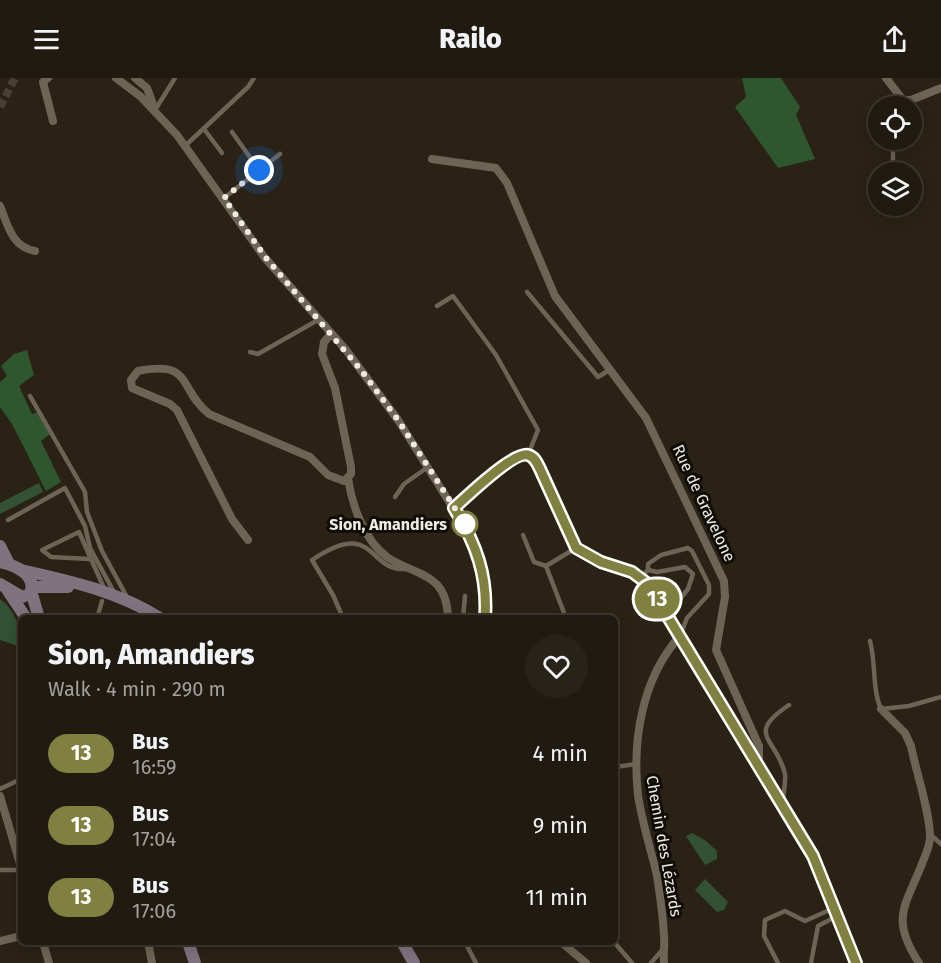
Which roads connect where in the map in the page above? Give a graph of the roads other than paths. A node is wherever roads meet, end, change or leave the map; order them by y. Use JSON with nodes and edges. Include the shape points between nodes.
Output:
{"nodes":[{"id":1,"x":48,"y":78,"type":"edge"},
{"id":2,"x":116,"y":78,"type":"edge"},
{"id":3,"x":135,"y":78,"type":"edge"},
{"id":4,"x":175,"y":78,"type":"edge"},
{"id":5,"x":254,"y":78,"type":"edge"},
{"id":6,"x":886,"y":78,"type":"edge"},
{"id":7,"x":941,"y":88,"type":"edge"},
{"id":8,"x":897,"y":96,"type":"edge"},
{"id":9,"x":920,"y":96,"type":"edge"},
{"id":10,"x":155,"y":110,"type":"junction"},
{"id":11,"x":53,"y":121,"type":"dead end"},
{"id":12,"x":204,"y":129,"type":"junction"},
{"id":13,"x":232,"y":132,"type":"dead end"},
{"id":14,"x":185,"y":146,"type":"junction"},
{"id":15,"x":222,"y":153,"type":"dead end"},
{"id":16,"x":280,"y":154,"type":"dead end"},
{"id":17,"x":432,"y":159,"type":"dead end"},
{"id":18,"x":259,"y":170,"type":"junction"},
{"id":19,"x":224,"y":198,"type":"junction"},
{"id":20,"x":0,"y":206,"type":"edge"},
{"id":21,"x":35,"y":251,"type":"dead end"},
{"id":22,"x":527,"y":292,"type":"dead end"},
{"id":23,"x":437,"y":306,"type":"dead end"},
{"id":24,"x":318,"y":320,"type":"junction"},
{"id":25,"x":331,"y":334,"type":"junction"},
{"id":26,"x":250,"y":352,"type":"dead end"},
{"id":27,"x":610,"y":369,"type":"junction"},
{"id":28,"x":30,"y":396,"type":"dead end"},
{"id":29,"x":528,"y":455,"type":"junction"},
{"id":30,"x":428,"y":467,"type":"junction"},
{"id":31,"x":348,"y":478,"type":"junction"},
{"id":32,"x":396,"y":497,"type":"dead end"},
{"id":33,"x":454,"y":508,"type":"junction"},
{"id":34,"x":8,"y":520,"type":"dead end"},
{"id":35,"x":523,"y":535,"type":"dead end"},
{"id":36,"x":248,"y":540,"type":"dead end"},
{"id":37,"x":0,"y":546,"type":"edge"},
{"id":38,"x":576,"y":548,"type":"junction"},
{"id":39,"x":89,"y":559,"type":"junction"},
{"id":40,"x":10,"y":566,"type":"edge"},
{"id":41,"x":546,"y":566,"type":"junction"},
{"id":42,"x":408,"y":568,"type":"junction"},
{"id":43,"x":648,"y":570,"type":"junction"},
{"id":44,"x":641,"y":577,"type":"junction"},
{"id":45,"x":3,"y":586,"type":"edge"},
{"id":46,"x":32,"y":589,"type":"junction"},
{"id":47,"x":465,"y":596,"type":"dead end"},
{"id":48,"x":109,"y":597,"type":"junction"},
{"id":49,"x":129,"y":601,"type":"junction"},
{"id":50,"x":24,"y":615,"type":"edge"},
{"id":51,"x":38,"y":615,"type":"edge"},
{"id":52,"x":98,"y":615,"type":"edge"},
{"id":53,"x":155,"y":615,"type":"edge"},
{"id":54,"x":342,"y":615,"type":"edge"},
{"id":55,"x":447,"y":615,"type":"edge"},
{"id":56,"x":463,"y":615,"type":"edge"},
{"id":57,"x":485,"y":615,"type":"edge"},
{"id":58,"x":565,"y":615,"type":"edge"},
{"id":59,"x":667,"y":615,"type":"junction"},
{"id":60,"x":680,"y":636,"type":"junction"},
{"id":61,"x":870,"y":641,"type":"dead end"},
{"id":62,"x":941,"y":697,"type":"edge"},
{"id":63,"x":789,"y":705,"type":"dead end"},
{"id":64,"x":881,"y":709,"type":"junction"},
{"id":65,"x":756,"y":761,"type":"junction"},
{"id":66,"x":636,"y":764,"type":"junction"},
{"id":67,"x":618,"y":767,"type":"edge"},
{"id":68,"x":18,"y":780,"type":"edge"},
{"id":69,"x":0,"y":789,"type":"edge"},
{"id":70,"x":0,"y":796,"type":"edge"},
{"id":71,"x":783,"y":805,"type":"junction"},
{"id":72,"x":930,"y":834,"type":"junction"},
{"id":73,"x":941,"y":844,"type":"edge"},
{"id":74,"x":18,"y":858,"type":"edge"},
{"id":75,"x":18,"y":868,"type":"edge"},
{"id":76,"x":0,"y":870,"type":"edge"},
{"id":77,"x":835,"y":912,"type":"junction"},
{"id":78,"x":18,"y":937,"type":"edge"},
{"id":79,"x":0,"y":941,"type":"edge"},
{"id":80,"x":44,"y":945,"type":"edge"},
{"id":81,"x":149,"y":945,"type":"edge"},
{"id":82,"x":189,"y":945,"type":"edge"},
{"id":83,"x":194,"y":945,"type":"edge"},
{"id":84,"x":404,"y":945,"type":"edge"},
{"id":85,"x":565,"y":945,"type":"edge"},
{"id":86,"x":617,"y":945,"type":"edge"},
{"id":87,"x":466,"y":946,"type":"dead end"},
{"id":88,"x":664,"y":948,"type":"junction"},
{"id":89,"x":49,"y":963,"type":"edge"},
{"id":90,"x":152,"y":963,"type":"edge"},
{"id":91,"x":196,"y":963,"type":"edge"},
{"id":92,"x":414,"y":963,"type":"edge"},
{"id":93,"x":476,"y":963,"type":"edge"},
{"id":94,"x":586,"y":963,"type":"edge"},
{"id":95,"x":632,"y":963,"type":"edge"},
{"id":96,"x":651,"y":963,"type":"edge"},
{"id":97,"x":664,"y":963,"type":"edge"},
{"id":98,"x":778,"y":963,"type":"edge"},
{"id":99,"x":811,"y":963,"type":"edge"},
{"id":100,"x":856,"y":963,"type":"edge"},
{"id":101,"x":919,"y":963,"type":"edge"}],
"edges":[{"from":1,"to":11,"type":"street","via":[[43,82]]},
{"from":2,"to":10,"type":"street"},
{"from":3,"to":10,"type":"street","via":[[147,88]]},
{"from":4,"to":10,"type":"lane"},
{"from":5,"to":12,"type":"lane"},
{"from":6,"to":8,"type":"street"},
{"from":7,"to":9,"type":"street"},
{"from":10,"to":14,"type":"street"},
{"from":12,"to":14,"type":"lane"},
{"from":12,"to":15,"type":"lane"},
{"from":13,"to":18,"type":"lane"},
{"from":14,"to":19,"type":"street"},
{"from":16,"to":18,"type":"lane"},
{"from":17,"to":27,"type":"street","name":"Rue de Gravelone","via":[[496,168],[507,183],[555,296]]},
{"from":18,"to":19,"type":"lane"},
{"from":19,"to":24,"type":"street","via":[[266,258]]},
{"from":20,"to":21,"type":"street","via":[[14,240]]},
{"from":22,"to":27,"type":"lane","via":[[598,377]]},
{"from":23,"to":29,"type":"lane","via":[[453,296],[496,355],[538,430]]},
{"from":24,"to":25,"type":"street"},
{"from":24,"to":26,"type":"lane","via":[[258,354]]},
{"from":25,"to":30,"type":"street"},
{"from":25,"to":31,"type":"street","via":[[324,342],[322,354],[335,388],[351,467]]},
{"from":27,"to":65,"type":"street","name":"Rue de Gravelone","via":[[651,427],[724,581],[716,650],[759,746]]},
{"from":28,"to":49,"type":"lane","via":[[85,492],[87,512],[102,551]]},
{"from":29,"to":33,"type":"street","via":[[510,462]]},
{"from":29,"to":38,"type":"street","via":[[535,459]]},
{"from":30,"to":32,"type":"lane","via":[[404,484]]},
{"from":30,"to":33,"type":"street"},
{"from":31,"to":36,"type":"street","via":[[339,482],[310,457],[209,414],[177,372],[161,368],[134,373],[132,388],[177,410],[232,519]]},
{"from":31,"to":42,"type":"street","via":[[357,515],[369,536],[386,556]]},
{"from":33,"to":57,"type":"street","via":[[480,558],[486,591]]},
{"from":34,"to":48,"type":"lane","via":[[65,488],[85,526]]},
{"from":35,"to":41,"type":"lane","via":[[534,562]]},
{"from":37,"to":40,"type":"street"},
{"from":38,"to":41,"type":"lane"},
{"from":38,"to":44,"type":"street"},
{"from":39,"to":39,"type":"lane","via":[[80,532],[42,550],[51,557]]},
{"from":39,"to":48,"type":"lane"},
{"from":40,"to":46,"type":"street","via":[[29,576]]},
{"from":40,"to":48,"type":"street","via":[[92,586]]},
{"from":41,"to":58,"type":"lane"},
{"from":42,"to":54,"type":"lane","via":[[390,566],[355,542],[312,560]]},
{"from":42,"to":55,"type":"street","via":[[419,570],[443,591]]},
{"from":43,"to":44,"type":"lane"},
{"from":43,"to":59,"type":"lane","via":[[685,567],[693,574],[688,589]]},
{"from":43,"to":60,"type":"lane","via":[[648,564],[661,555],[688,548],[696,560],[709,594],[687,618]]},
{"from":44,"to":59,"type":"street"},
{"from":45,"to":46,"type":"street","via":[[21,596],[27,596]]},
{"from":45,"to":50,"type":"street"},
{"from":46,"to":48,"type":"street","via":[[54,586]]},
{"from":46,"to":51,"type":"street"},
{"from":47,"to":56,"type":"lane"},
{"from":48,"to":49,"type":"street"},
{"from":48,"to":52,"type":"lane"},
{"from":49,"to":53,"type":"street"},
{"from":59,"to":60,"type":"street"},
{"from":60,"to":65,"type":"street"},
{"from":60,"to":66,"type":"street","name":"Chemin des Lézards","via":[[664,655],[650,686],[638,735]]},
{"from":61,"to":64,"type":"lane","via":[[876,698]]},
{"from":62,"to":64,"type":"lane"},
{"from":63,"to":71,"type":"lane","via":[[767,723],[765,731],[785,774]]},
{"from":64,"to":72,"type":"street","via":[[905,733],[911,746]]},
{"from":65,"to":71,"type":"street","name":"Rue de Gravelone"},
{"from":66,"to":67,"type":"lane"},
{"from":66,"to":88,"type":"street","name":"Chemin des Lézards","via":[[639,797],[657,878]]},
{"from":68,"to":69,"type":"lane"},
{"from":70,"to":74,"type":"street"},
{"from":71,"to":77,"type":"street","name":"Rue de Gravelone","via":[[813,856]]},
{"from":72,"to":73,"type":"lane"},
{"from":72,"to":101,"type":"street","via":[[927,850],[905,898],[903,915],[907,945]]},
{"from":75,"to":76,"type":"lane"},
{"from":77,"to":98,"type":"lane","via":[[805,921],[785,911],[765,920],[764,936]]},
{"from":77,"to":99,"type":"lane","via":[[818,926]]},
{"from":77,"to":100,"type":"street","name":"Rue de Gravelone"},
{"from":78,"to":79,"type":"street"},
{"from":80,"to":89,"type":"street"},
{"from":81,"to":90,"type":"street"},
{"from":82,"to":91,"type":"street"},
{"from":83,"to":91,"type":"street"},
{"from":84,"to":92,"type":"street"},
{"from":85,"to":94,"type":"street"},
{"from":86,"to":95,"type":"lane"},
{"from":87,"to":93,"type":"lane"},
{"from":88,"to":96,"type":"lane"},
{"from":88,"to":97,"type":"street","name":"Chemin des Lézards"}]}
